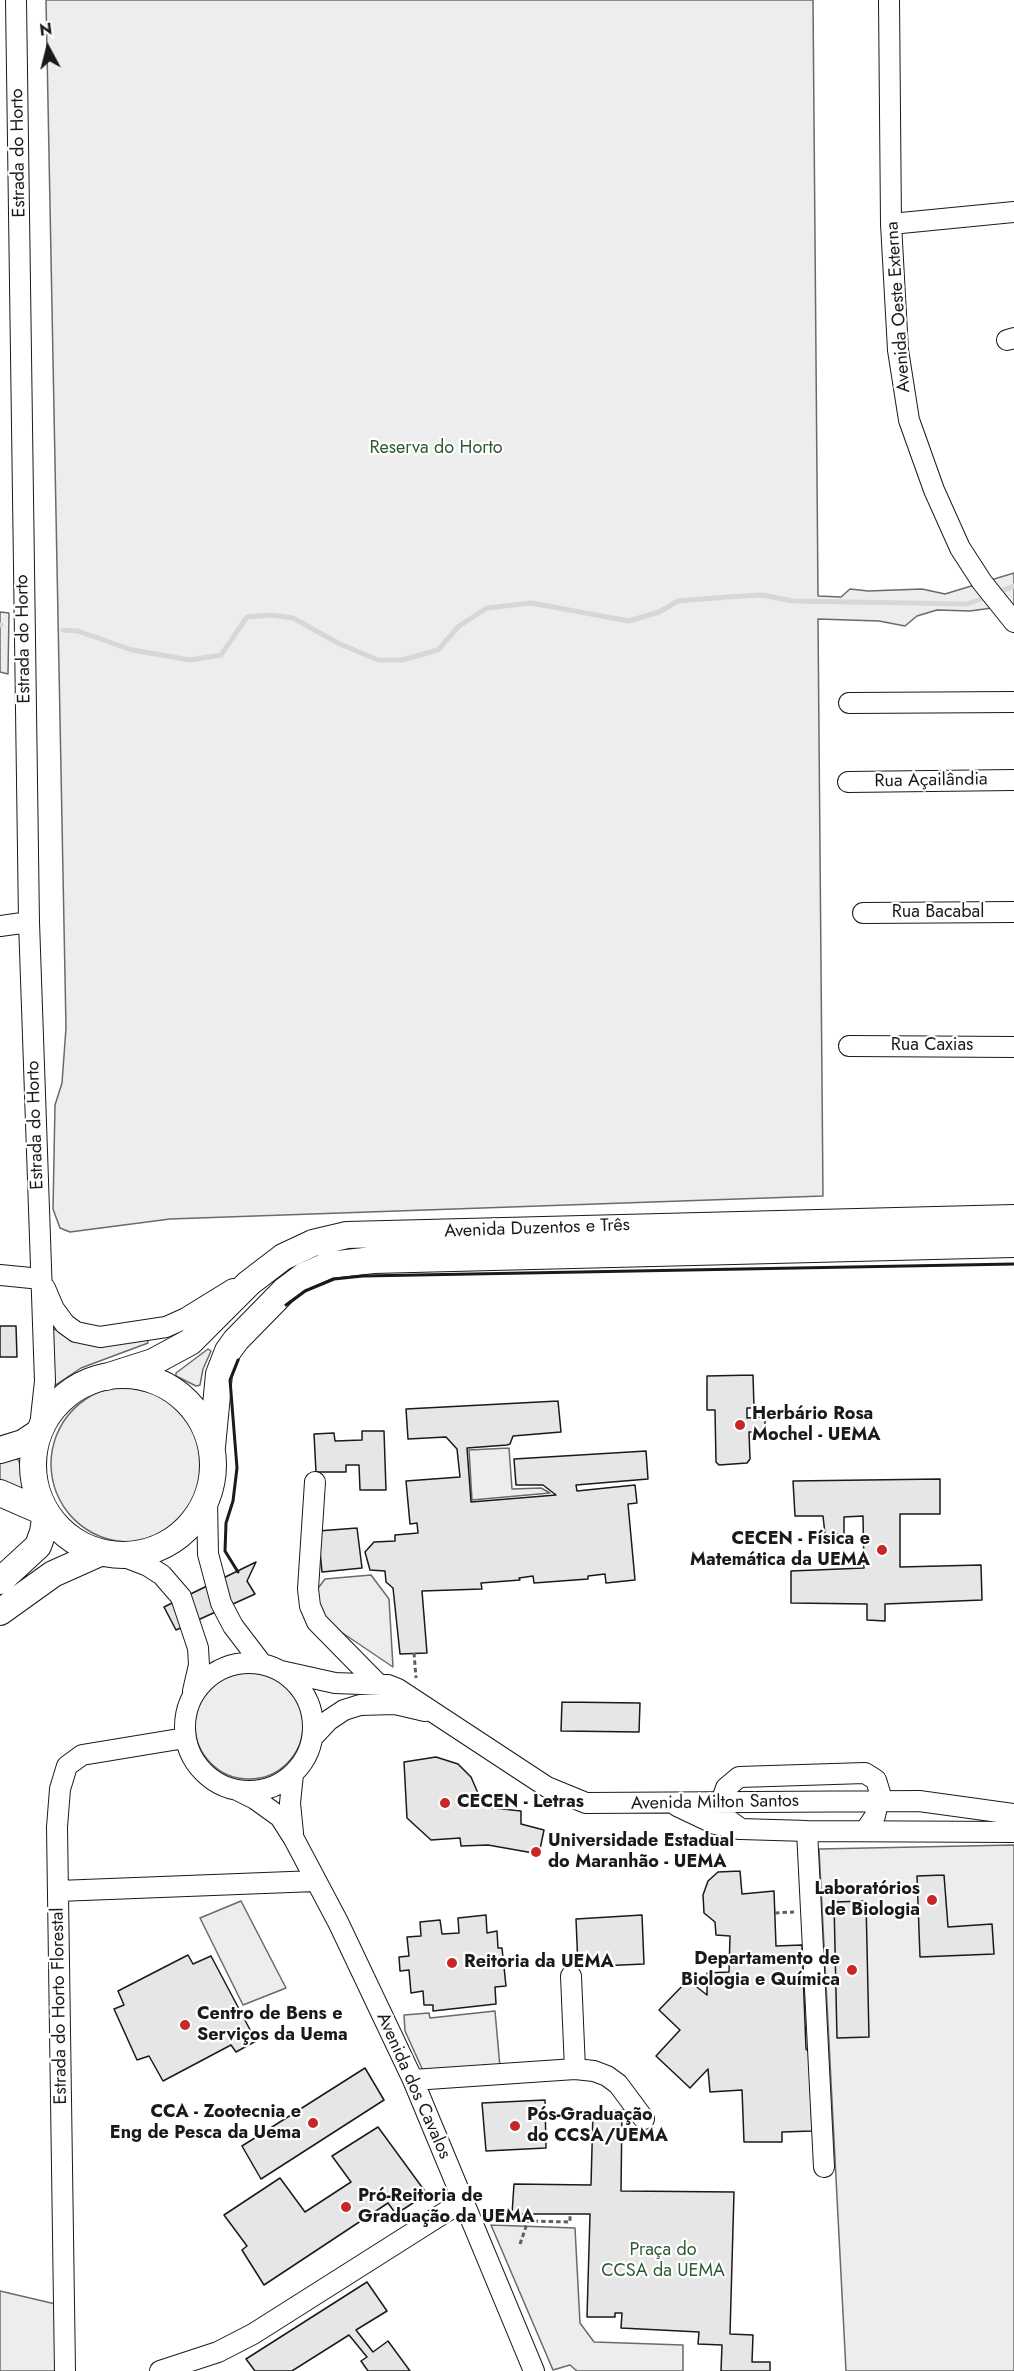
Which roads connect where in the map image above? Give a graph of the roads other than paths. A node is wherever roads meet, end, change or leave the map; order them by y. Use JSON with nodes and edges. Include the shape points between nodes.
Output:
{"nodes":[{"id":1,"x":16,"y":0,"type":"edge"},
{"id":2,"x":889,"y":0,"type":"edge"},
{"id":3,"x":1014,"y":212,"type":"edge"},
{"id":4,"x":891,"y":224,"type":"junction"},
{"id":5,"x":1009,"y":617,"type":"edge"},
{"id":6,"x":1014,"y":702,"type":"edge"},
{"id":7,"x":849,"y":703,"type":"dead end"},
{"id":8,"x":1014,"y":780,"type":"edge"},
{"id":9,"x":848,"y":782,"type":"dead end"},
{"id":10,"x":1014,"y":912,"type":"edge"},
{"id":11,"x":863,"y":913,"type":"dead end"},
{"id":12,"x":29,"y":922,"type":"junction"},
{"id":13,"x":0,"y":926,"type":"edge"},
{"id":14,"x":849,"y":1046,"type":"dead end"},
{"id":15,"x":1014,"y":1047,"type":"edge"},
{"id":16,"x":1014,"y":1218,"type":"edge"},
{"id":17,"x":1014,"y":1244,"type":"edge"},
{"id":18,"x":265,"y":1268,"type":"junction"},
{"id":19,"x":0,"y":1275,"type":"edge"},
{"id":20,"x":41,"y":1279,"type":"junction"},
{"id":21,"x":106,"y":1377,"type":"junction"},
{"id":22,"x":39,"y":1430,"type":"junction"},
{"id":23,"x":212,"y":1447,"type":"junction"},
{"id":24,"x":0,"y":1450,"type":"edge"},
{"id":25,"x":315,"y":1482,"type":"dead end"},
{"id":26,"x":0,"y":1493,"type":"edge"},
{"id":27,"x":207,"y":1500,"type":"junction"},
{"id":28,"x":45,"y":1513,"type":"junction"},
{"id":29,"x":111,"y":1555,"type":"junction"},
{"id":30,"x":0,"y":1581,"type":"edge"},
{"id":31,"x":0,"y":1612,"type":"edge"},
{"id":32,"x":262,"y":1664,"type":"junction"},
{"id":33,"x":281,"y":1671,"type":"junction"},
{"id":34,"x":378,"y":1684,"type":"junction"},
{"id":35,"x":191,"y":1697,"type":"junction"},
{"id":36,"x":440,"y":1715,"type":"junction"},
{"id":37,"x":313,"y":1737,"type":"junction"},
{"id":38,"x":185,"y":1738,"type":"junction"},
{"id":39,"x":293,"y":1774,"type":"junction"},
{"id":40,"x":237,"y":1790,"type":"junction"},
{"id":41,"x":880,"y":1800,"type":"junction"},
{"id":42,"x":672,"y":1803,"type":"junction"},
{"id":43,"x":722,"y":1803,"type":"junction"},
{"id":44,"x":1014,"y":1814,"type":"edge"},
{"id":45,"x":741,"y":1829,"type":"junction"},
{"id":46,"x":807,"y":1831,"type":"junction"},
{"id":47,"x":865,"y":1831,"type":"junction"},
{"id":48,"x":1014,"y":1832,"type":"edge"},
{"id":49,"x":294,"y":1839,"type":"junction"},
{"id":50,"x":316,"y":1881,"type":"junction"},
{"id":51,"x":58,"y":1891,"type":"junction"},
{"id":52,"x":571,"y":1976,"type":"dead end"},
{"id":53,"x":575,"y":2069,"type":"junction"},
{"id":54,"x":413,"y":2080,"type":"junction"},
{"id":55,"x":644,"y":2119,"type":"dead end"},
{"id":56,"x":824,"y":2167,"type":"dead end"},
{"id":57,"x":463,"y":2201,"type":"junction"},
{"id":58,"x":65,"y":2371,"type":"edge"},
{"id":59,"x":160,"y":2371,"type":"edge"},
{"id":60,"x":534,"y":2371,"type":"edge"}],
"edges":[{"from":1,"to":12,"type":"street","name":"Estrada do Horto"},
{"from":2,"to":4,"type":"street","name":"Avenida Oeste Externa"},
{"from":3,"to":4,"type":"street"},
{"from":4,"to":5,"type":"street","name":"Avenida Oeste Externa","via":[[898,350],[909,420],[960,548]]},
{"from":6,"to":7,"type":"street"},
{"from":8,"to":9,"type":"street","name":"Rua Açailândia"},
{"from":10,"to":11,"type":"street","name":"Rua Bacabal"},
{"from":12,"to":13,"type":"street"},
{"from":12,"to":20,"type":"street","name":"Estrada do Horto"},
{"from":14,"to":15,"type":"street","name":"Rua Caxias"},
{"from":16,"to":18,"type":"main road","name":"Avenida Duzentos e Três","via":[[347,1235],[313,1243]]},
{"from":17,"to":23,"type":"main road","name":"Avenida Duzentos e Três","via":[[373,1260],[329,1265],[284,1291],[228,1351],[219,1374]]},
{"from":18,"to":20,"type":"street","name":"Estrada do Horto","via":[[180,1321],[151,1330],[100,1337],[76,1332],[65,1324]]},
{"from":18,"to":21,"type":"main road","name":"Avenida Duzentos e Três","via":[[190,1342],[153,1362]]},
{"from":19,"to":20,"type":"street"},
{"from":20,"to":22,"type":"street","name":"Estrada do Horto","via":[[45,1381]]},
{"from":21,"to":22,"type":"main road","via":[[69,1392],[52,1408]]},
{"from":21,"to":23,"type":"main road","via":[[147,1378],[173,1390],[194,1409],[206,1427]]},
{"from":22,"to":24,"type":"main road","via":[[23,1443]]},
{"from":22,"to":28,"type":"main road","via":[[32,1468],[34,1486]]},
{"from":23,"to":27,"type":"main road","via":[[214,1473]]},
{"from":25,"to":34,"type":"street","via":[[310,1606],[317,1622]]},
{"from":26,"to":28,"type":"main road"},
{"from":27,"to":29,"type":"main road","via":[[190,1527],[176,1539],[159,1548]]},
{"from":27,"to":32,"type":"street","via":[[208,1554],[221,1603]]},
{"from":28,"to":29,"type":"main road","via":[[79,1545]]},
{"from":28,"to":30,"type":"main road","via":[[38,1546]]},
{"from":29,"to":31,"type":"main road","via":[[53,1574]]},
{"from":29,"to":35,"type":"street","via":[[148,1566],[162,1575],[181,1597],[198,1648],[199,1665]]},
{"from":32,"to":33,"type":"street"},
{"from":32,"to":35,"type":"street","via":[[241,1663],[221,1669]]},
{"from":33,"to":34,"type":"street","name":"Avenida Milton Santos","via":[[335,1683]]},
{"from":33,"to":37,"type":"street","via":[[308,1699]]},
{"from":34,"to":36,"type":"street","name":"Avenida Milton Santos","via":[[398,1689]]},
{"from":35,"to":38,"type":"street","via":[[185,1717]]},
{"from":36,"to":37,"type":"street","name":"Avenida Milton Santos","via":[[395,1704],[360,1705],[329,1720]]},
{"from":36,"to":42,"type":"street","name":"Avenida Milton Santos","via":[[547,1787],[571,1798],[600,1804]]},
{"from":37,"to":39,"type":"street","via":[[306,1757]]},
{"from":38,"to":40,"type":"street","via":[[203,1772]]},
{"from":38,"to":51,"type":"street","name":"Estrada do Horto Florestal","via":[[82,1755],[72,1761],[63,1776],[58,1805]]},
{"from":39,"to":40,"type":"street","via":[[276,1785]]},
{"from":39,"to":49,"type":"street","name":"Avenida dos Cavalos","via":[[290,1803]]},
{"from":40,"to":49,"type":"street","name":"Avenida dos Cavalos","via":[[280,1817]]},
{"from":41,"to":43,"type":"street","name":"Avenida Milton Santos"},
{"from":41,"to":43,"type":"street","via":[[876,1780],[858,1772],[740,1777],[726,1788]]},
{"from":41,"to":44,"type":"street","name":"Avenida Milton Santos","via":[[919,1801]]},
{"from":41,"to":47,"type":"street"},
{"from":42,"to":43,"type":"street","name":"Avenida Milton Santos"},
{"from":42,"to":45,"type":"street","via":[[715,1824]]},
{"from":43,"to":45,"type":"street","via":[[727,1818]]},
{"from":45,"to":46,"type":"street"},
{"from":46,"to":47,"type":"street"},
{"from":46,"to":56,"type":"street"},
{"from":47,"to":48,"type":"street"},
{"from":49,"to":50,"type":"street","name":"Avenida dos Cavalos"},
{"from":50,"to":51,"type":"street"},
{"from":50,"to":54,"type":"street","name":"Avenida dos Cavalos"},
{"from":51,"to":58,"type":"street","name":"Estrada do Horto Florestal"},
{"from":52,"to":53,"type":"street"},
{"from":53,"to":54,"type":"street"},
{"from":53,"to":55,"type":"street","via":[[607,2076],[618,2084]]},
{"from":54,"to":57,"type":"street","name":"Avenida dos Cavalos"},
{"from":57,"to":59,"type":"street","via":[[253,2334],[218,2352]]},
{"from":57,"to":60,"type":"street","name":"Avenida dos Cavalos"}]}
